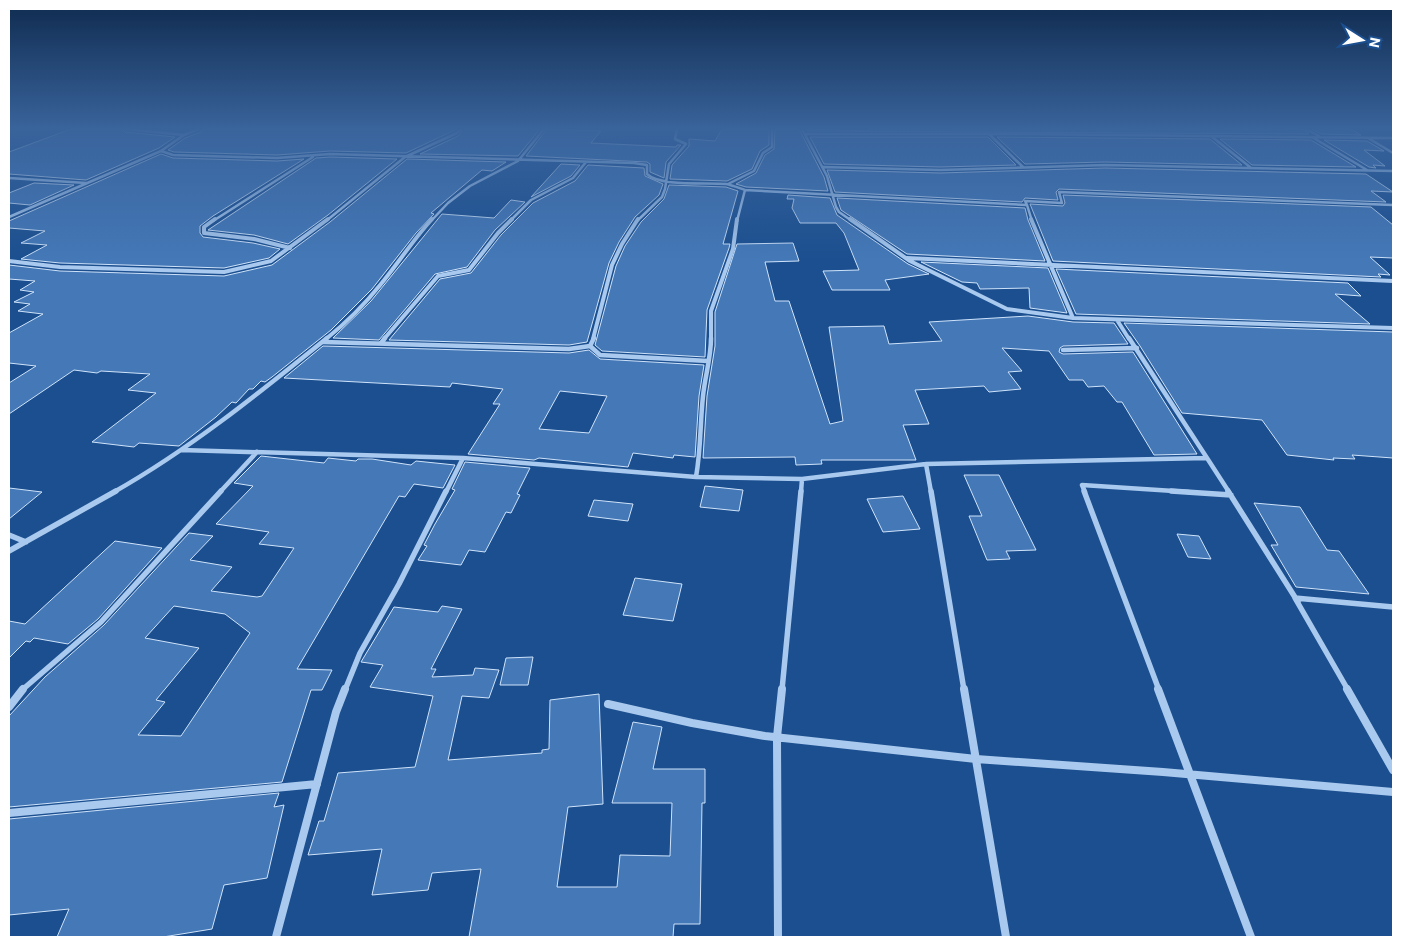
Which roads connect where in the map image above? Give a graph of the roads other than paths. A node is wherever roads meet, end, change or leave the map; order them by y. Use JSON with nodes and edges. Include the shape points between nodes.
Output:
{"nodes":[{"id":1,"x":110,"y":173,"type":"edge"},
{"id":2,"x":285,"y":173,"type":"edge"},
{"id":3,"x":386,"y":173,"type":"edge"},
{"id":4,"x":495,"y":173,"type":"edge"},
{"id":5,"x":577,"y":173,"type":"edge"},
{"id":6,"x":648,"y":173,"type":"edge"},
{"id":7,"x":668,"y":173,"type":"edge"},
{"id":8,"x":750,"y":173,"type":"edge"},
{"id":9,"x":826,"y":173,"type":"edge"},
{"id":10,"x":9,"y":178,"type":"edge"},
{"id":11,"x":668,"y":181,"type":"junction"},
{"id":12,"x":87,"y":183,"type":"junction"},
{"id":13,"x":728,"y":184,"type":"junction"},
{"id":14,"x":745,"y":190,"type":"junction"},
{"id":15,"x":834,"y":195,"type":"junction"},
{"id":16,"x":1027,"y":205,"type":"junction"},
{"id":17,"x":1393,"y":205,"type":"edge"},
{"id":18,"x":9,"y":216,"type":"edge"},
{"id":19,"x":290,"y":248,"type":"junction"},
{"id":20,"x":906,"y":258,"type":"junction"},
{"id":21,"x":9,"y":261,"type":"edge"},
{"id":22,"x":1050,"y":265,"type":"junction"},
{"id":23,"x":1393,"y":281,"type":"edge"},
{"id":24,"x":1073,"y":318,"type":"junction"},
{"id":25,"x":1117,"y":320,"type":"junction"},
{"id":26,"x":1393,"y":328,"type":"edge"},
{"id":27,"x":323,"y":342,"type":"junction"},
{"id":28,"x":382,"y":343,"type":"junction"},
{"id":29,"x":590,"y":346,"type":"junction"},
{"id":30,"x":1137,"y":348,"type":"junction"},
{"id":31,"x":1063,"y":350,"type":"dead end"},
{"id":32,"x":708,"y":361,"type":"junction"},
{"id":33,"x":181,"y":450,"type":"junction"},
{"id":34,"x":257,"y":452,"type":"junction"},
{"id":35,"x":463,"y":458,"type":"junction"},
{"id":36,"x":1207,"y":458,"type":"junction"},
{"id":37,"x":1078,"y":461,"type":"dead end"},
{"id":38,"x":926,"y":464,"type":"junction"},
{"id":39,"x":696,"y":477,"type":"junction"},
{"id":40,"x":802,"y":479,"type":"junction"},
{"id":41,"x":1231,"y":495,"type":"junction"},
{"id":42,"x":9,"y":535,"type":"edge"},
{"id":43,"x":26,"y":542,"type":"junction"},
{"id":44,"x":9,"y":551,"type":"edge"},
{"id":45,"x":1298,"y":602,"type":"junction"},
{"id":46,"x":1393,"y":607,"type":"edge"},
{"id":47,"x":608,"y":704,"type":"dead end"},
{"id":48,"x":9,"y":707,"type":"edge"},
{"id":49,"x":777,"y":737,"type":"junction"},
{"id":50,"x":976,"y":759,"type":"junction"},
{"id":51,"x":1393,"y":770,"type":"edge"},
{"id":52,"x":1190,"y":775,"type":"junction"},
{"id":53,"x":317,"y":784,"type":"junction"},
{"id":54,"x":1393,"y":792,"type":"edge"},
{"id":55,"x":9,"y":813,"type":"edge"},
{"id":56,"x":276,"y":937,"type":"edge"},
{"id":57,"x":778,"y":937,"type":"edge"},
{"id":58,"x":1006,"y":937,"type":"edge"},
{"id":59,"x":1251,"y":937,"type":"edge"}],
"edges":[{"from":1,"to":12,"type":"street"},
{"from":2,"to":19,"type":"street","via":[[204,227],[204,233]]},
{"from":3,"to":19,"type":"street"},
{"from":4,"to":27,"type":"street","via":[[448,202],[412,241],[381,284]]},
{"from":5,"to":28,"type":"street","via":[[531,200],[498,233],[469,270],[438,276]]},
{"from":6,"to":11,"type":"street","via":[[651,178]]},
{"from":7,"to":11,"type":"street"},
{"from":8,"to":13,"type":"street"},
{"from":9,"to":15,"type":"street"},
{"from":10,"to":12,"type":"street"},
{"from":11,"to":13,"type":"street"},
{"from":11,"to":29,"type":"street","via":[[662,197],[640,216],[617,254]]},
{"from":12,"to":18,"type":"street"},
{"from":13,"to":14,"type":"street"},
{"from":14,"to":15,"type":"street"},
{"from":14,"to":32,"type":"street","via":[[733,249],[711,311]]},
{"from":15,"to":16,"type":"street"},
{"from":15,"to":20,"type":"street","via":[[834,207],[839,212]]},
{"from":16,"to":17,"type":"street","via":[[1025,201],[1062,203],[1059,192]]},
{"from":16,"to":22,"type":"street"},
{"from":19,"to":21,"type":"street","via":[[271,261],[224,272],[60,267]]},
{"from":20,"to":22,"type":"street"},
{"from":20,"to":24,"type":"street","via":[[1007,308]]},
{"from":22,"to":23,"type":"street"},
{"from":22,"to":24,"type":"street"},
{"from":24,"to":25,"type":"street"},
{"from":25,"to":26,"type":"street"},
{"from":25,"to":30,"type":"street"},
{"from":27,"to":28,"type":"street"},
{"from":27,"to":33,"type":"street"},
{"from":28,"to":29,"type":"street","via":[[569,349]]},
{"from":29,"to":32,"type":"street","via":[[600,355]]},
{"from":30,"to":31,"type":"street"},
{"from":30,"to":36,"type":"street"},
{"from":32,"to":39,"type":"street"},
{"from":33,"to":34,"type":"street"},
{"from":33,"to":43,"type":"street","via":[[156,469]]},
{"from":34,"to":35,"type":"street"},
{"from":34,"to":48,"type":"street","via":[[101,622],[26,686]]},
{"from":35,"to":39,"type":"street"},
{"from":35,"to":53,"type":"street","via":[[360,653],[336,712]]},
{"from":36,"to":37,"type":"street"},
{"from":36,"to":38,"type":"street"},
{"from":36,"to":41,"type":"street"},
{"from":38,"to":40,"type":"street"},
{"from":38,"to":50,"type":"street"},
{"from":39,"to":40,"type":"street"},
{"from":40,"to":49,"type":"street"},
{"from":41,"to":45,"type":"street"},
{"from":41,"to":52,"type":"street","via":[[1082,485]]},
{"from":42,"to":43,"type":"street"},
{"from":43,"to":44,"type":"street"},
{"from":45,"to":46,"type":"street","via":[[1295,598]]},
{"from":45,"to":51,"type":"street"},
{"from":47,"to":49,"type":"street","via":[[692,723]]},
{"from":49,"to":50,"type":"street"},
{"from":49,"to":57,"type":"street"},
{"from":50,"to":52,"type":"street"},
{"from":50,"to":58,"type":"street"},
{"from":52,"to":54,"type":"street"},
{"from":52,"to":59,"type":"street"},
{"from":53,"to":55,"type":"street"},
{"from":53,"to":56,"type":"street"}]}
